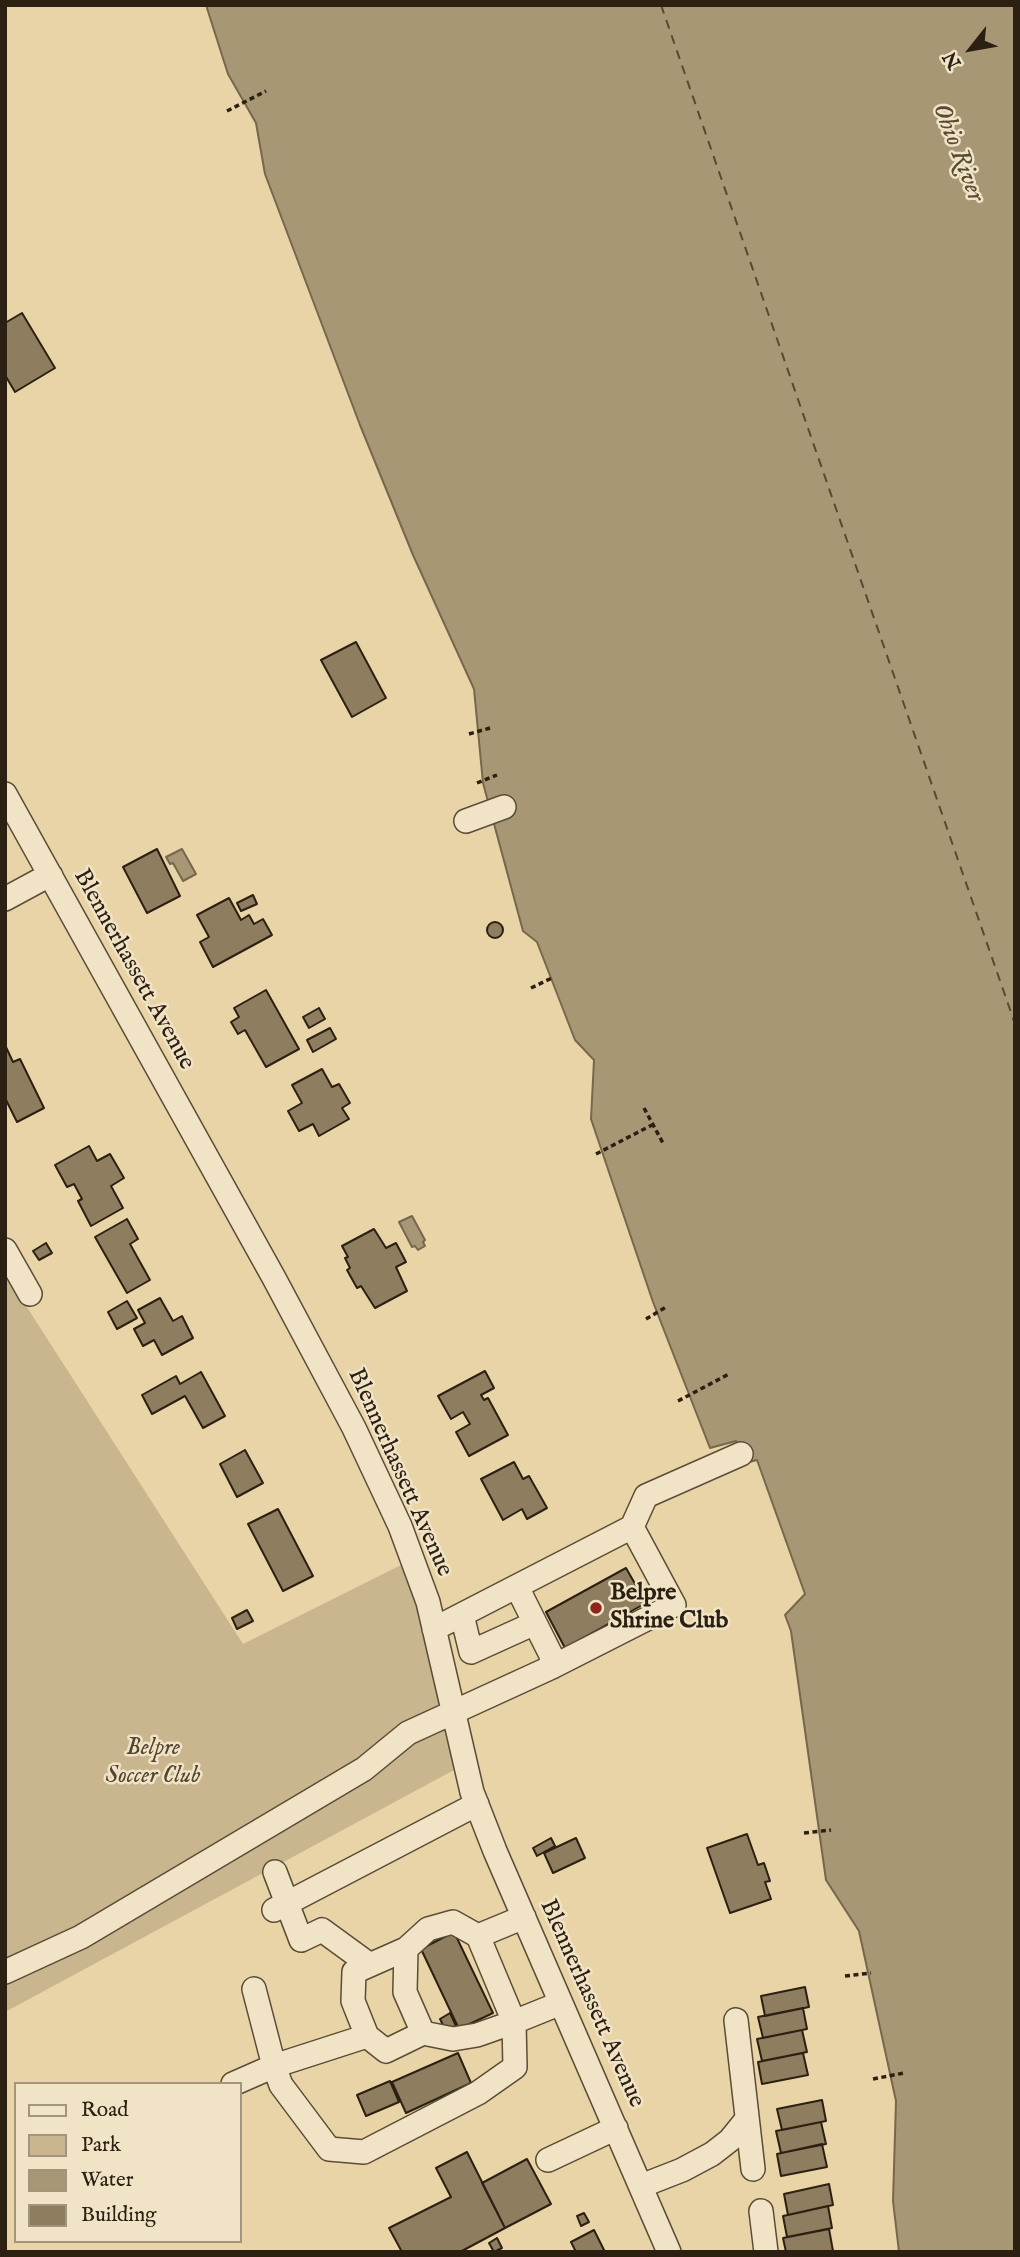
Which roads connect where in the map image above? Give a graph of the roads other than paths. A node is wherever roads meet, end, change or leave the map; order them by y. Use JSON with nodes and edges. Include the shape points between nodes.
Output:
{"nodes":[{"id":1,"x":5,"y":794,"type":"edge"},
{"id":2,"x":504,"y":807,"type":"dead end"},
{"id":3,"x":466,"y":821,"type":"dead end"},
{"id":4,"x":51,"y":876,"type":"junction"},
{"id":5,"x":5,"y":899,"type":"edge"},
{"id":6,"x":5,"y":1250,"type":"edge"},
{"id":7,"x":30,"y":1294,"type":"dead end"},
{"id":8,"x":741,"y":1454,"type":"dead end"},
{"id":9,"x":632,"y":1527,"type":"junction"},
{"id":10,"x":517,"y":1587,"type":"junction"},
{"id":11,"x":462,"y":1615,"type":"junction"},
{"id":12,"x":535,"y":1623,"type":"junction"},
{"id":13,"x":435,"y":1629,"type":"junction"},
{"id":14,"x":552,"y":1667,"type":"junction"},
{"id":15,"x":453,"y":1713,"type":"junction"},
{"id":16,"x":477,"y":1804,"type":"junction"},
{"id":17,"x":275,"y":1872,"type":"dead end"},
{"id":18,"x":280,"y":1906,"type":"junction"},
{"id":19,"x":524,"y":1917,"type":"junction"},
{"id":20,"x":478,"y":1936,"type":"junction"},
{"id":21,"x":406,"y":1949,"type":"junction"},
{"id":22,"x":370,"y":1965,"type":"junction"},
{"id":23,"x":5,"y":1972,"type":"edge"},
{"id":24,"x":254,"y":1989,"type":"dead end"},
{"id":25,"x":561,"y":2003,"type":"junction"},
{"id":26,"x":736,"y":2020,"type":"dead end"},
{"id":27,"x":514,"y":2022,"type":"junction"},
{"id":28,"x":422,"y":2033,"type":"junction"},
{"id":29,"x":367,"y":2036,"type":"junction"},
{"id":30,"x":274,"y":2066,"type":"junction"},
{"id":31,"x":238,"y":2082,"type":"edge"},
{"id":32,"x":747,"y":2119,"type":"junction"},
{"id":33,"x":616,"y":2128,"type":"junction"},
{"id":34,"x":548,"y":2160,"type":"dead end"},
{"id":35,"x":753,"y":2169,"type":"dead end"},
{"id":36,"x":641,"y":2186,"type":"junction"},
{"id":37,"x":761,"y":2211,"type":"dead end"},
{"id":38,"x":669,"y":2252,"type":"edge"},
{"id":39,"x":766,"y":2252,"type":"edge"}],
"edges":[{"from":1,"to":4,"type":"street","name":"Blennerhassett Avenue"},
{"from":2,"to":3,"type":"street"},
{"from":4,"to":5,"type":"street"},
{"from":4,"to":13,"type":"street","name":"Blennerhassett Avenue","via":[[354,1428],[414,1558]]},
{"from":6,"to":7,"type":"street"},
{"from":8,"to":9,"type":"street","via":[[646,1496]]},
{"from":9,"to":10,"type":"street"},
{"from":9,"to":14,"type":"street","via":[[674,1605]]},
{"from":10,"to":11,"type":"street"},
{"from":10,"to":12,"type":"street"},
{"from":11,"to":12,"type":"street","via":[[471,1652]]},
{"from":11,"to":13,"type":"street"},
{"from":12,"to":14,"type":"street"},
{"from":13,"to":15,"type":"street","name":"Blennerhassett Avenue"},
{"from":14,"to":15,"type":"street"},
{"from":15,"to":16,"type":"street","name":"Blennerhassett Avenue"},
{"from":15,"to":23,"type":"street","via":[[408,1733],[365,1769],[81,1937]]},
{"from":16,"to":18,"type":"street"},
{"from":16,"to":19,"type":"street","name":"Blennerhassett Avenue"},
{"from":17,"to":18,"type":"street"},
{"from":18,"to":22,"type":"street","via":[[301,1940],[322,1930]]},
{"from":19,"to":20,"type":"street"},
{"from":19,"to":25,"type":"street","name":"Blennerhassett Avenue"},
{"from":20,"to":21,"type":"street","via":[[453,1922],[428,1929]]},
{"from":20,"to":27,"type":"street"},
{"from":21,"to":22,"type":"street"},
{"from":21,"to":28,"type":"street","via":[[405,1992]]},
{"from":22,"to":29,"type":"street","via":[[354,1972],[352,2001]]},
{"from":24,"to":30,"type":"street"},
{"from":25,"to":27,"type":"street"},
{"from":25,"to":33,"type":"street","name":"Blennerhassett Avenue"},
{"from":26,"to":32,"type":"street"},
{"from":27,"to":28,"type":"street","via":[[453,2039]]},
{"from":27,"to":30,"type":"street","via":[[514,2067],[478,2093],[364,2152],[329,2149],[281,2085]]},
{"from":28,"to":29,"type":"street","via":[[386,2051]]},
{"from":29,"to":30,"type":"street"},
{"from":30,"to":31,"type":"street"},
{"from":32,"to":35,"type":"street"},
{"from":32,"to":36,"type":"street","via":[[712,2154]]},
{"from":33,"to":34,"type":"street"},
{"from":33,"to":36,"type":"street","name":"Blennerhassett Avenue"},
{"from":36,"to":38,"type":"street","name":"Blennerhassett Avenue"},
{"from":37,"to":39,"type":"street"}]}
